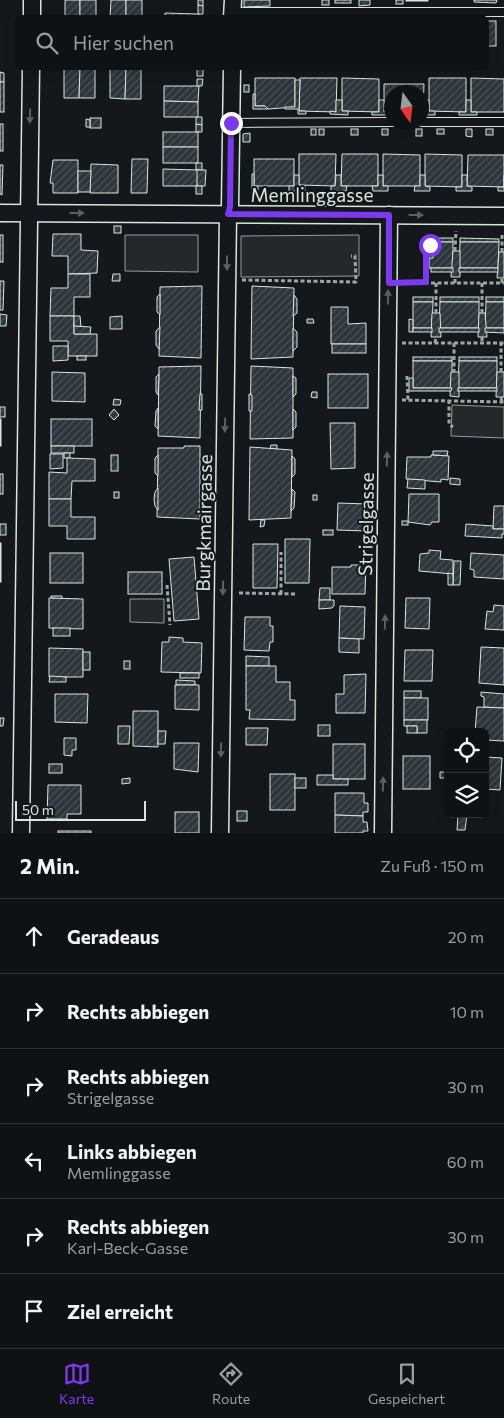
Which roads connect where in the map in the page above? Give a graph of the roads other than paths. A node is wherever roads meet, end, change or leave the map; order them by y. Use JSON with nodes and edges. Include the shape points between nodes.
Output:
{"nodes":[{"id":1,"x":32,"y":0,"type":"edge"},
{"id":2,"x":232,"y":10,"type":"edge"},
{"id":3,"x":504,"y":12,"type":"edge"},
{"id":4,"x":32,"y":15,"type":"edge"},
{"id":5,"x":31,"y":70,"type":"edge"},
{"id":6,"x":232,"y":70,"type":"edge"},
{"id":7,"x":384,"y":122,"type":"edge"},
{"id":8,"x":429,"y":122,"type":"edge"},
{"id":9,"x":504,"y":122,"type":"edge"},
{"id":10,"x":231,"y":123,"type":"junction"},
{"id":11,"x":0,"y":213,"type":"edge"},
{"id":12,"x":29,"y":213,"type":"junction"},
{"id":13,"x":228,"y":214,"type":"junction"},
{"id":14,"x":389,"y":215,"type":"junction"},
{"id":15,"x":504,"y":216,"type":"edge"},
{"id":16,"x":21,"y":833,"type":"edge"},
{"id":17,"x":220,"y":833,"type":"edge"},
{"id":18,"x":383,"y":833,"type":"edge"}],
"edges":[{"from":1,"to":4,"type":"street"},
{"from":2,"to":3,"type":"lane"},
{"from":5,"to":12,"type":"street","one_way":true},
{"from":6,"to":10,"type":"street","name":"Burgkmairgasse"},
{"from":7,"to":10,"type":"lane"},
{"from":8,"to":9,"type":"lane"},
{"from":10,"to":13,"type":"street","name":"Burgkmairgasse"},
{"from":11,"to":12,"type":"street","name":"Memlinggasse"},
{"from":12,"to":13,"type":"street","name":"Memlinggasse","one_way":true},
{"from":12,"to":16,"type":"street"},
{"from":13,"to":14,"type":"street","name":"Memlinggasse"},
{"from":13,"to":17,"type":"street","name":"Burgkmairgasse","one_way":true},
{"from":14,"to":15,"type":"street","name":"Memlinggasse","one_way":true},
{"from":18,"to":14,"type":"street","name":"Strigelgasse","one_way":true}]}
